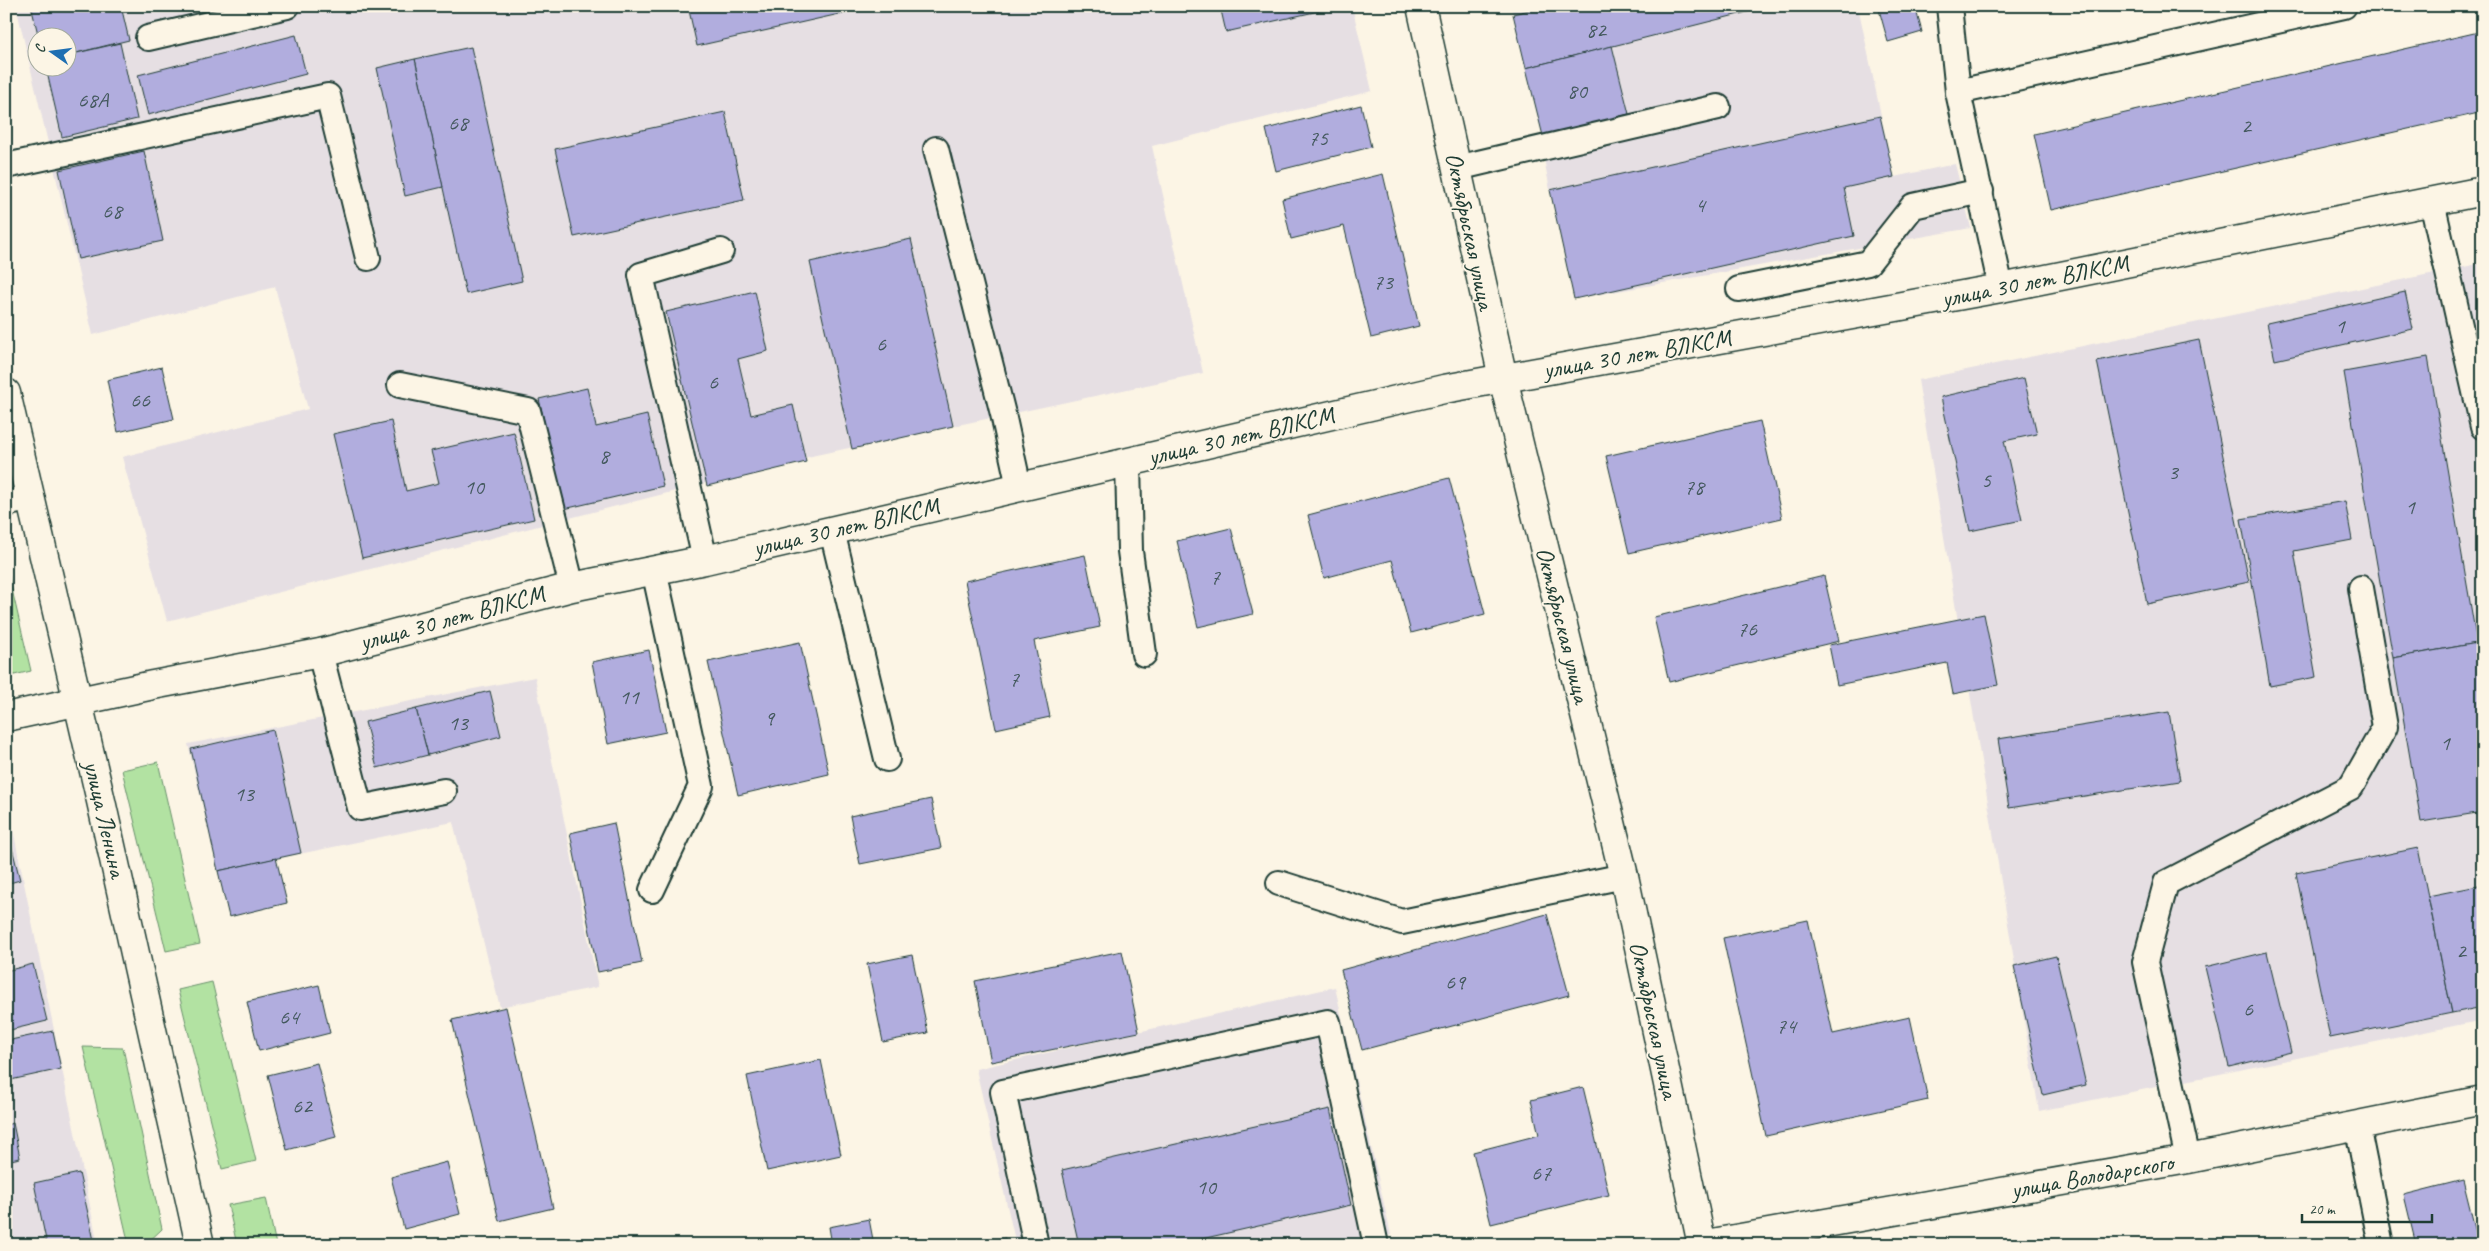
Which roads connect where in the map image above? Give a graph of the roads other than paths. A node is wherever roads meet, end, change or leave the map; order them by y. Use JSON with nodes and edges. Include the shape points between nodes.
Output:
{"nodes":[{"id":1,"x":286,"y":6,"type":"edge"},
{"id":2,"x":1421,"y":6,"type":"edge"},
{"id":3,"x":1949,"y":6,"type":"edge"},
{"id":4,"x":2344,"y":6,"type":"edge"},
{"id":5,"x":213,"y":15,"type":"edge"},
{"id":6,"x":148,"y":38,"type":"dead end"},
{"id":7,"x":1958,"y":92,"type":"junction"},
{"id":8,"x":1718,"y":107,"type":"dead end"},
{"id":9,"x":936,"y":149,"type":"dead end"},
{"id":10,"x":6,"y":166,"type":"edge"},
{"id":11,"x":1456,"y":168,"type":"junction"},
{"id":12,"x":1981,"y":191,"type":"junction"},
{"id":13,"x":2483,"y":191,"type":"edge"},
{"id":14,"x":2432,"y":202,"type":"junction"},
{"id":15,"x":720,"y":250,"type":"dead end"},
{"id":16,"x":368,"y":258,"type":"dead end"},
{"id":17,"x":2001,"y":288,"type":"junction"},
{"id":18,"x":1739,"y":289,"type":"dead end"},
{"id":19,"x":1503,"y":378,"type":"junction"},
{"id":20,"x":400,"y":385,"type":"dead end"},
{"id":21,"x":6,"y":393,"type":"edge"},
{"id":22,"x":2483,"y":427,"type":"edge"},
{"id":23,"x":1128,"y":462,"type":"junction"},
{"id":24,"x":1019,"y":487,"type":"junction"},
{"id":25,"x":18,"y":501,"type":"edge"},
{"id":26,"x":832,"y":531,"type":"junction"},
{"id":27,"x":706,"y":560,"type":"junction"},
{"id":28,"x":654,"y":570,"type":"junction"},
{"id":29,"x":572,"y":587,"type":"junction"},
{"id":30,"x":2361,"y":588,"type":"dead end"},
{"id":31,"x":320,"y":653,"type":"junction"},
{"id":32,"x":1144,"y":654,"type":"dead end"},
{"id":33,"x":78,"y":702,"type":"junction"},
{"id":34,"x":6,"y":717,"type":"edge"},
{"id":35,"x":887,"y":759,"type":"dead end"},
{"id":36,"x":444,"y":790,"type":"dead end"},
{"id":37,"x":1624,"y":876,"type":"junction"},
{"id":38,"x":1279,"y":883,"type":"dead end"},
{"id":39,"x":652,"y":890,"type":"dead end"},
{"id":40,"x":2483,"y":1100,"type":"edge"},
{"id":41,"x":2357,"y":1126,"type":"junction"},
{"id":42,"x":2188,"y":1159,"type":"junction"},
{"id":43,"x":200,"y":1245,"type":"edge"},
{"id":44,"x":1036,"y":1245,"type":"edge"},
{"id":45,"x":1376,"y":1245,"type":"edge"},
{"id":46,"x":1702,"y":1245,"type":"edge"},
{"id":47,"x":2381,"y":1245,"type":"edge"}],
"edges":[{"from":1,"to":5,"type":"lane"},
{"from":2,"to":11,"type":"street","name":"Октябрьская улица"},
{"from":3,"to":7,"type":"lane"},
{"from":4,"to":7,"type":"lane"},
{"from":5,"to":6,"type":"lane"},
{"from":7,"to":12,"type":"lane"},
{"from":8,"to":11,"type":"lane"},
{"from":9,"to":24,"type":"lane"},
{"from":10,"to":16,"type":"lane","via":[[328,96]]},
{"from":11,"to":19,"type":"street","name":"Октябрьская улица"},
{"from":12,"to":17,"type":"lane"},
{"from":12,"to":18,"type":"lane","via":[[1913,206],[1868,263]]},
{"from":13,"to":14,"type":"street","name":"улица 30 лет ВЛКСМ"},
{"from":14,"to":17,"type":"street","name":"улица 30 лет ВЛКСМ"},
{"from":14,"to":22,"type":"lane"},
{"from":15,"to":27,"type":"lane","via":[[641,275]]},
{"from":17,"to":19,"type":"street","name":"улица 30 лет ВЛКСМ"},
{"from":19,"to":23,"type":"street","name":"улица 30 лет ВЛКСМ","via":[[1444,388]]},
{"from":19,"to":37,"type":"street","name":"Октябрьская улица"},
{"from":20,"to":29,"type":"lane","via":[[528,412]]},
{"from":21,"to":25,"type":"street","name":"улица Ленина"},
{"from":23,"to":24,"type":"street","name":"улица 30 лет ВЛКСМ"},
{"from":23,"to":32,"type":"lane","via":[[1130,551]]},
{"from":24,"to":26,"type":"street","name":"улица 30 лет ВЛКСМ"},
{"from":25,"to":33,"type":"street","name":"улица Ленина"},
{"from":26,"to":27,"type":"street","name":"улица 30 лет ВЛКСМ"},
{"from":26,"to":35,"type":"lane"},
{"from":27,"to":28,"type":"street","name":"улица 30 лет ВЛКСМ"},
{"from":28,"to":29,"type":"street","name":"улица 30 лет ВЛКСМ"},
{"from":28,"to":39,"type":"lane","via":[[701,786]]},
{"from":29,"to":31,"type":"street","name":"улица 30 лет ВЛКСМ"},
{"from":30,"to":42,"type":"lane","via":[[2385,727],[2352,787],[2166,883],[2145,962]]},
{"from":31,"to":33,"type":"street","name":"улица 30 лет ВЛКСМ"},
{"from":31,"to":36,"type":"lane","via":[[360,808]]},
{"from":33,"to":34,"type":"street","name":"улица 30 лет ВЛКСМ"},
{"from":33,"to":43,"type":"street","name":"улица Ленина"},
{"from":37,"to":38,"type":"lane","via":[[1402,922]]},
{"from":37,"to":46,"type":"street","name":"Октябрьская улица"},
{"from":40,"to":41,"type":"street","name":"улица Володарского"},
{"from":41,"to":42,"type":"street","name":"улица Володарского"},
{"from":41,"to":47,"type":"lane"},
{"from":42,"to":46,"type":"street","name":"улица Володарского"},
{"from":44,"to":45,"type":"lane","via":[[1003,1092],[1328,1022]]}]}
